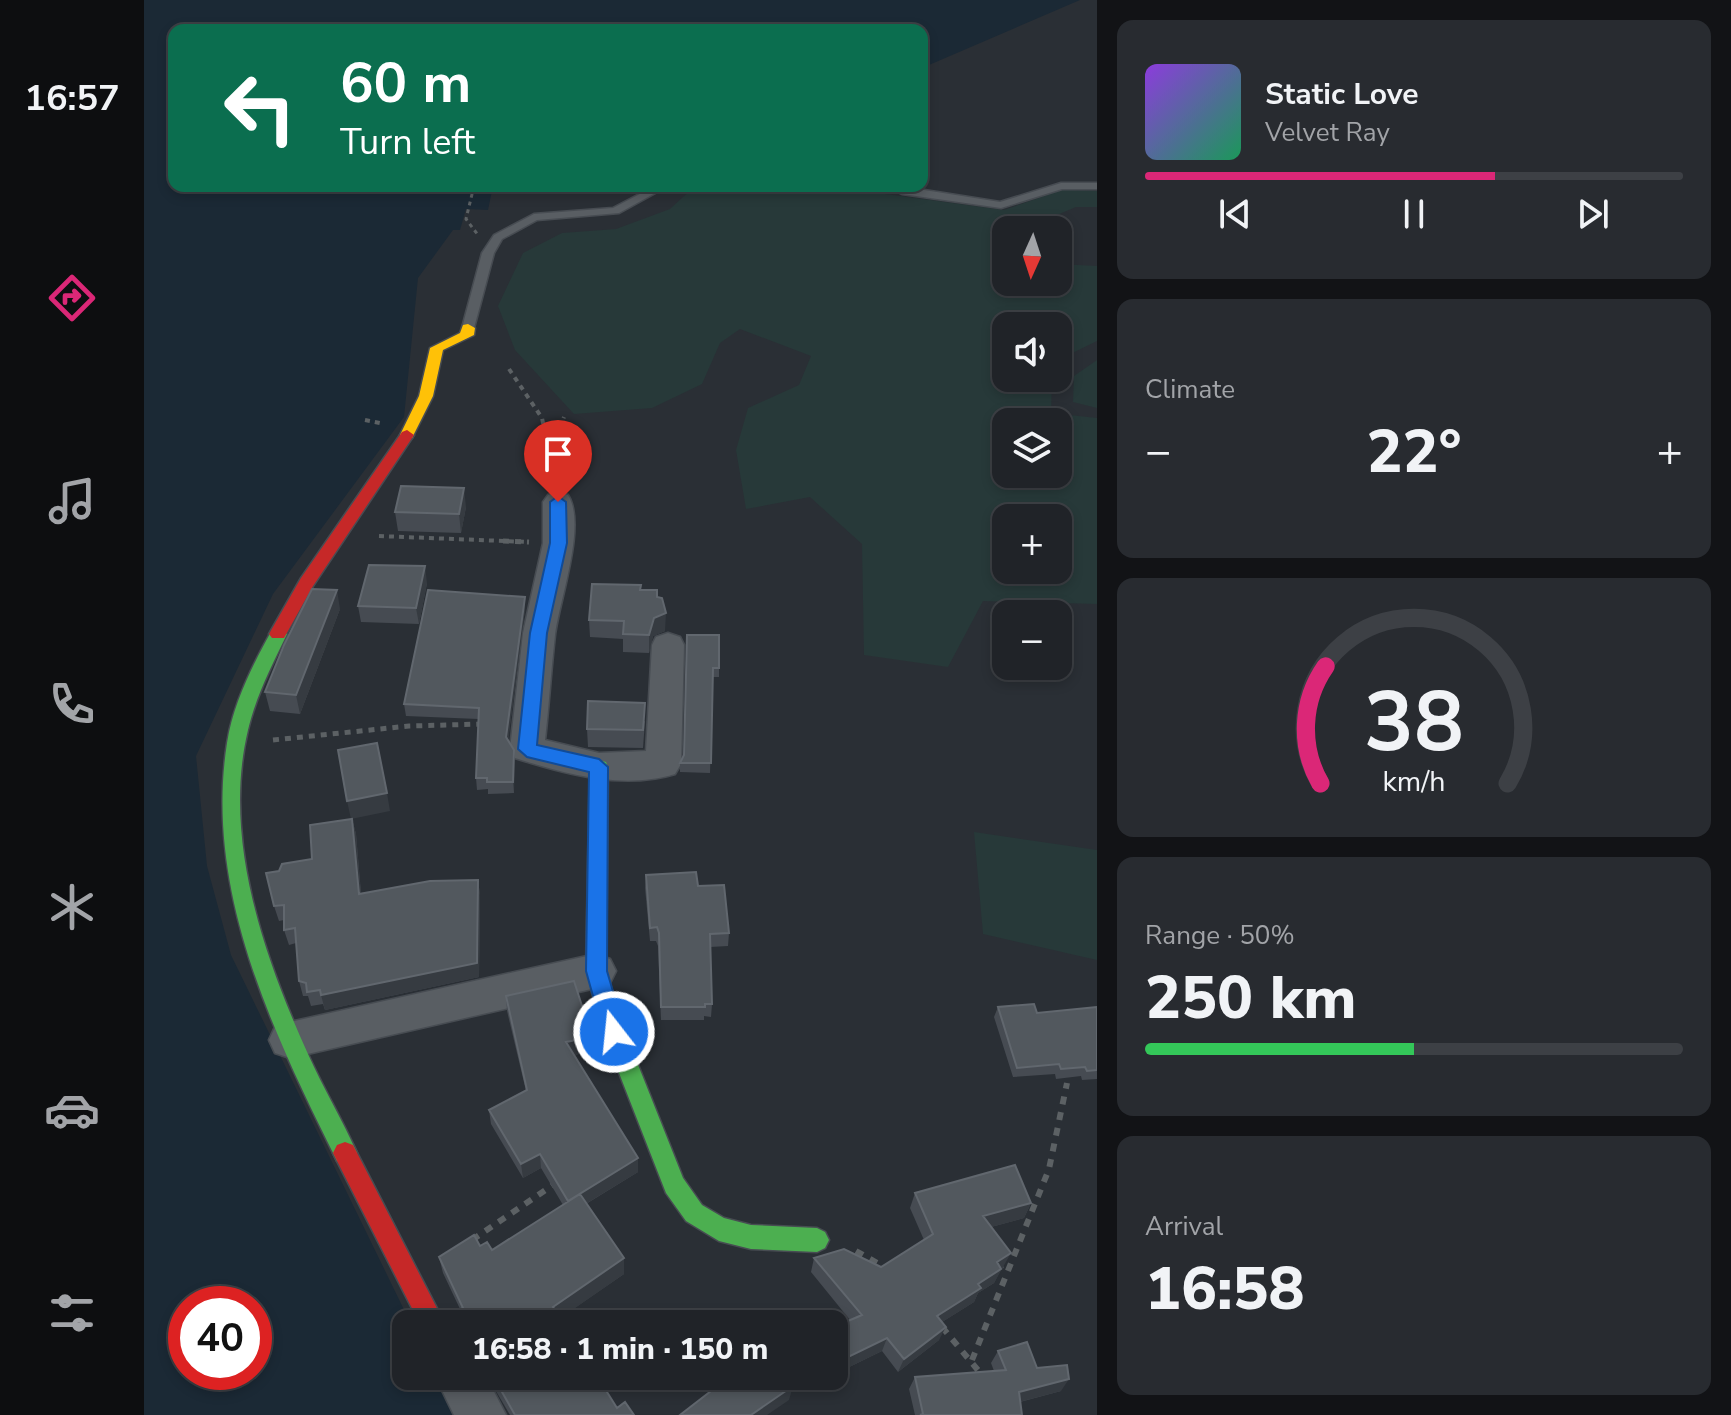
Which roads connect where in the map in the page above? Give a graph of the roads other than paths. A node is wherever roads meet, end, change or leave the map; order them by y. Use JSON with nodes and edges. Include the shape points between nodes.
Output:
{"nodes":[{"id":1,"x":1097,"y":186,"type":"edge"},
{"id":2,"x":651,"y":192,"type":"edge"},
{"id":3,"x":909,"y":192,"type":"edge"},
{"id":4,"x":468,"y":328,"type":"joint"},
{"id":5,"x":558,"y":502,"type":"road end"},
{"id":6,"x":668,"y":645,"type":"dead end"},
{"id":7,"x":599,"y":767,"type":"junction"},
{"id":8,"x":596,"y":971,"type":"junction"},
{"id":9,"x":290,"y":1040,"type":"junction"},
{"id":10,"x":817,"y":1240,"type":"road end"},
{"id":11,"x":426,"y":1310,"type":"edge"},
{"id":12,"x":467,"y":1390,"type":"edge"},
{"id":13,"x":481,"y":1415,"type":"edge"}],
"edges":[{"from":1,"to":3,"type":"lane","via":[[1061,186],[1001,205]]},
{"from":2,"to":4,"type":"lane","via":[[615,211],[534,217],[498,237],[488,253]]},
{"from":4,"to":9,"type":"street","via":[[467,335],[437,348],[426,395],[342,535],[292,606],[241,721],[232,832],[263,965]]},
{"from":5,"to":7,"type":"street","via":[[558,543],[539,633],[527,749]]},
{"from":6,"to":7,"type":"street","via":[[663,764]]},
{"from":7,"to":8,"type":"street"},
{"from":8,"to":9,"type":"street"},
{"from":8,"to":10,"type":"street","via":[[646,1122],[674,1185],[694,1213],[719,1229],[751,1237]]},
{"from":9,"to":11,"type":"street"},
{"from":12,"to":13,"type":"street"}]}
